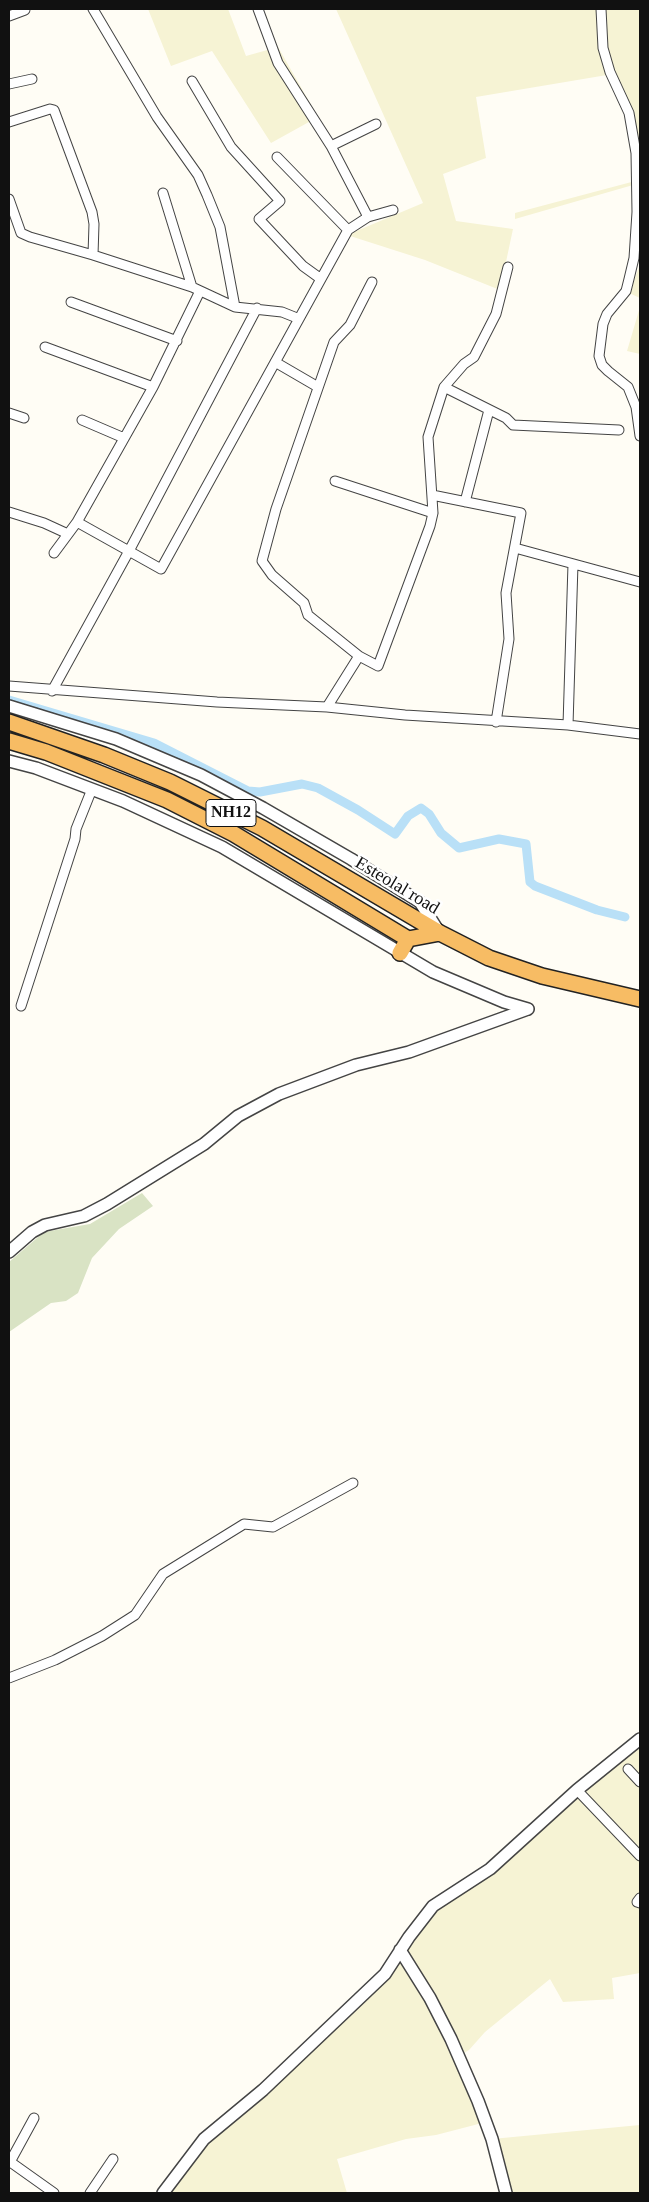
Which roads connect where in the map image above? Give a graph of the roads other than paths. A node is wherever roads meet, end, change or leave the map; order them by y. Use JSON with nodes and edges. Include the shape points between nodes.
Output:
{"nodes":[{"id":1,"x":93,"y":9,"type":"edge"},
{"id":2,"x":258,"y":9,"type":"edge"},
{"id":3,"x":601,"y":9,"type":"edge"},
{"id":4,"x":24,"y":10,"type":"dead end"},
{"id":5,"x":9,"y":16,"type":"edge"},
{"id":6,"x":32,"y":79,"type":"dead end"},
{"id":7,"x":192,"y":81,"type":"dead end"},
{"id":8,"x":9,"y":84,"type":"edge"},
{"id":9,"x":9,"y":122,"type":"edge"},
{"id":10,"x":376,"y":124,"type":"dead end"},
{"id":11,"x":331,"y":146,"type":"junction"},
{"id":12,"x":277,"y":157,"type":"dead end"},
{"id":13,"x":163,"y":193,"type":"dead end"},
{"id":14,"x":9,"y":199,"type":"edge"},
{"id":15,"x":393,"y":210,"type":"dead end"},
{"id":16,"x":368,"y":217,"type":"junction"},
{"id":17,"x":348,"y":230,"type":"junction"},
{"id":18,"x":93,"y":255,"type":"junction"},
{"id":19,"x":508,"y":267,"type":"dead end"},
{"id":20,"x":321,"y":279,"type":"junction"},
{"id":21,"x":372,"y":282,"type":"dead end"},
{"id":22,"x":196,"y":289,"type":"junction"},
{"id":23,"x":71,"y":302,"type":"dead end"},
{"id":24,"x":235,"y":307,"type":"junction"},
{"id":25,"x":257,"y":308,"type":"junction"},
{"id":26,"x":297,"y":318,"type":"junction"},
{"id":27,"x":177,"y":341,"type":"junction"},
{"id":28,"x":45,"y":347,"type":"dead end"},
{"id":29,"x":275,"y":362,"type":"junction"},
{"id":30,"x":154,"y":387,"type":"junction"},
{"id":31,"x":318,"y":387,"type":"junction"},
{"id":32,"x":444,"y":387,"type":"junction"},
{"id":33,"x":489,"y":410,"type":"junction"},
{"id":34,"x":9,"y":413,"type":"edge"},
{"id":35,"x":24,"y":418,"type":"dead end"},
{"id":36,"x":82,"y":420,"type":"dead end"},
{"id":37,"x":619,"y":430,"type":"dead end"},
{"id":38,"x":640,"y":436,"type":"edge"},
{"id":39,"x":124,"y":438,"type":"junction"},
{"id":40,"x":336,"y":481,"type":"dead end"},
{"id":41,"x":432,"y":495,"type":"junction"},
{"id":42,"x":465,"y":502,"type":"junction"},
{"id":43,"x":9,"y":512,"type":"edge"},
{"id":44,"x":433,"y":513,"type":"junction"},
{"id":45,"x":77,"y":522,"type":"junction"},
{"id":46,"x":68,"y":534,"type":"junction"},
{"id":47,"x":514,"y":548,"type":"junction"},
{"id":48,"x":129,"y":551,"type":"junction"},
{"id":49,"x":54,"y":553,"type":"dead end"},
{"id":50,"x":573,"y":564,"type":"junction"},
{"id":51,"x":640,"y":582,"type":"edge"},
{"id":52,"x":359,"y":656,"type":"junction"},
{"id":53,"x":9,"y":686,"type":"edge"},
{"id":54,"x":52,"y":690,"type":"junction"},
{"id":55,"x":9,"y":706,"type":"edge"},
{"id":56,"x":327,"y":707,"type":"junction"},
{"id":57,"x":9,"y":722,"type":"edge"},
{"id":58,"x":496,"y":722,"type":"junction"},
{"id":59,"x":568,"y":726,"type":"junction"},
{"id":60,"x":640,"y":734,"type":"edge"},
{"id":61,"x":9,"y":741,"type":"edge"},
{"id":62,"x":9,"y":761,"type":"edge"},
{"id":63,"x":92,"y":789,"type":"junction"},
{"id":64,"x":440,"y":933,"type":"junction"},
{"id":65,"x":408,"y":939,"type":"junction"},
{"id":66,"x":400,"y":953,"type":"junction"},
{"id":67,"x":640,"y":999,"type":"edge"},
{"id":68,"x":21,"y":1006,"type":"dead end"},
{"id":69,"x":9,"y":1252,"type":"edge"},
{"id":70,"x":353,"y":1483,"type":"dead end"},
{"id":71,"x":9,"y":1678,"type":"edge"},
{"id":72,"x":640,"y":1739,"type":"edge"},
{"id":73,"x":628,"y":1769,"type":"dead end"},
{"id":74,"x":640,"y":1782,"type":"edge"},
{"id":75,"x":578,"y":1790,"type":"junction"},
{"id":76,"x":640,"y":1856,"type":"edge"},
{"id":77,"x":640,"y":1898,"type":"edge"},
{"id":78,"x":640,"y":1903,"type":"edge"},
{"id":79,"x":400,"y":1950,"type":"junction"},
{"id":80,"x":34,"y":2118,"type":"dead end"},
{"id":81,"x":113,"y":2159,"type":"dead end"},
{"id":82,"x":10,"y":2162,"type":"edge"},
{"id":83,"x":54,"y":2193,"type":"edge"},
{"id":84,"x":90,"y":2193,"type":"edge"},
{"id":85,"x":163,"y":2193,"type":"edge"},
{"id":86,"x":506,"y":2193,"type":"edge"}],
"edges":[{"from":1,"to":24,"type":"street","via":[[208,195],[220,227]]},
{"from":2,"to":11,"type":"street","via":[[278,63]]},
{"from":3,"to":38,"type":"street","via":[[604,48],[610,72],[629,113],[636,153],[637,212],[630,280],[607,314],[599,356],[608,372],[628,387],[636,407]]},
{"from":4,"to":5,"type":"street"},
{"from":6,"to":8,"type":"street"},
{"from":7,"to":20,"type":"street","via":[[231,147],[280,201],[259,219],[303,266]]},
{"from":9,"to":18,"type":"street","via":[[54,110],[92,212]]},
{"from":10,"to":11,"type":"street"},
{"from":11,"to":16,"type":"street"},
{"from":12,"to":17,"type":"street"},
{"from":13,"to":22,"type":"street"},
{"from":14,"to":18,"type":"street","via":[[21,232]]},
{"from":15,"to":16,"type":"street"},
{"from":16,"to":17,"type":"street"},
{"from":17,"to":20,"type":"street"},
{"from":18,"to":22,"type":"street"},
{"from":19,"to":32,"type":"street","via":[[496,314],[474,357]]},
{"from":20,"to":26,"type":"street"},
{"from":21,"to":31,"type":"street","via":[[350,325],[334,342]]},
{"from":22,"to":24,"type":"street"},
{"from":22,"to":27,"type":"street"},
{"from":23,"to":27,"type":"street"},
{"from":24,"to":25,"type":"street"},
{"from":25,"to":26,"type":"street"},
{"from":25,"to":48,"type":"street"},
{"from":26,"to":29,"type":"street"},
{"from":27,"to":30,"type":"street"},
{"from":28,"to":30,"type":"street"},
{"from":29,"to":31,"type":"street"},
{"from":29,"to":48,"type":"street","via":[[161,569]]},
{"from":30,"to":39,"type":"street"},
{"from":31,"to":52,"type":"street","via":[[262,560],[272,575],[304,603],[308,615]]},
{"from":32,"to":33,"type":"street"},
{"from":32,"to":41,"type":"street","via":[[428,437]]},
{"from":33,"to":37,"type":"street","via":[[514,425]]},
{"from":33,"to":42,"type":"street"},
{"from":34,"to":35,"type":"street"},
{"from":36,"to":39,"type":"street"},
{"from":39,"to":45,"type":"street"},
{"from":40,"to":44,"type":"street"},
{"from":41,"to":42,"type":"street"},
{"from":41,"to":44,"type":"street"},
{"from":42,"to":47,"type":"street","via":[[521,514]]},
{"from":43,"to":46,"type":"street"},
{"from":44,"to":52,"type":"street","via":[[378,666]]},
{"from":45,"to":46,"type":"street"},
{"from":45,"to":48,"type":"street"},
{"from":46,"to":49,"type":"street"},
{"from":47,"to":50,"type":"street"},
{"from":47,"to":58,"type":"street","via":[[506,593],[509,639]]},
{"from":48,"to":54,"type":"street"},
{"from":50,"to":51,"type":"street"},
{"from":50,"to":59,"type":"street"},
{"from":52,"to":56,"type":"street"},
{"from":53,"to":54,"type":"street"},
{"from":54,"to":56,"type":"street"},
{"from":55,"to":64,"type":"street","via":[[116,739],[201,775],[351,859],[420,902]]},
{"from":56,"to":58,"type":"street"},
{"from":57,"to":64,"type":"highway","name":"Esteolal road","number":"NH12","via":[[170,782],[262,828]]},
{"from":58,"to":59,"type":"street"},
{"from":59,"to":60,"type":"street"},
{"from":61,"to":65,"type":"highway","number":"NH12","via":[[46,752],[167,800],[234,834]]},
{"from":62,"to":63,"type":"street"},
{"from":63,"to":66,"type":"street","via":[[222,847]]},
{"from":63,"to":68,"type":"street","via":[[76,829]]},
{"from":64,"to":65,"type":"highway","name":"Esteolal road"},
{"from":64,"to":67,"type":"highway","number":"NH12","via":[[490,958],[542,976]]},
{"from":65,"to":66,"type":"highway"},
{"from":66,"to":69,"type":"street","via":[[433,972],[528,1009],[409,1052],[356,1065],[279,1094],[238,1116],[204,1144],[108,1204],[84,1216],[45,1225]]},
{"from":70,"to":71,"type":"street","via":[[273,1527],[244,1524],[163,1574],[135,1615],[54,1660]]},
{"from":72,"to":75,"type":"street"},
{"from":73,"to":74,"type":"street"},
{"from":75,"to":76,"type":"street"},
{"from":75,"to":79,"type":"street","via":[[490,1868],[433,1906]]},
{"from":77,"to":78,"type":"street","via":[[637,1902]]},
{"from":79,"to":85,"type":"street","via":[[385,1974],[263,2090],[204,2139]]},
{"from":79,"to":86,"type":"street","via":[[451,2039],[492,2138]]},
{"from":80,"to":82,"type":"street"},
{"from":81,"to":84,"type":"street"},
{"from":82,"to":83,"type":"street"}]}
